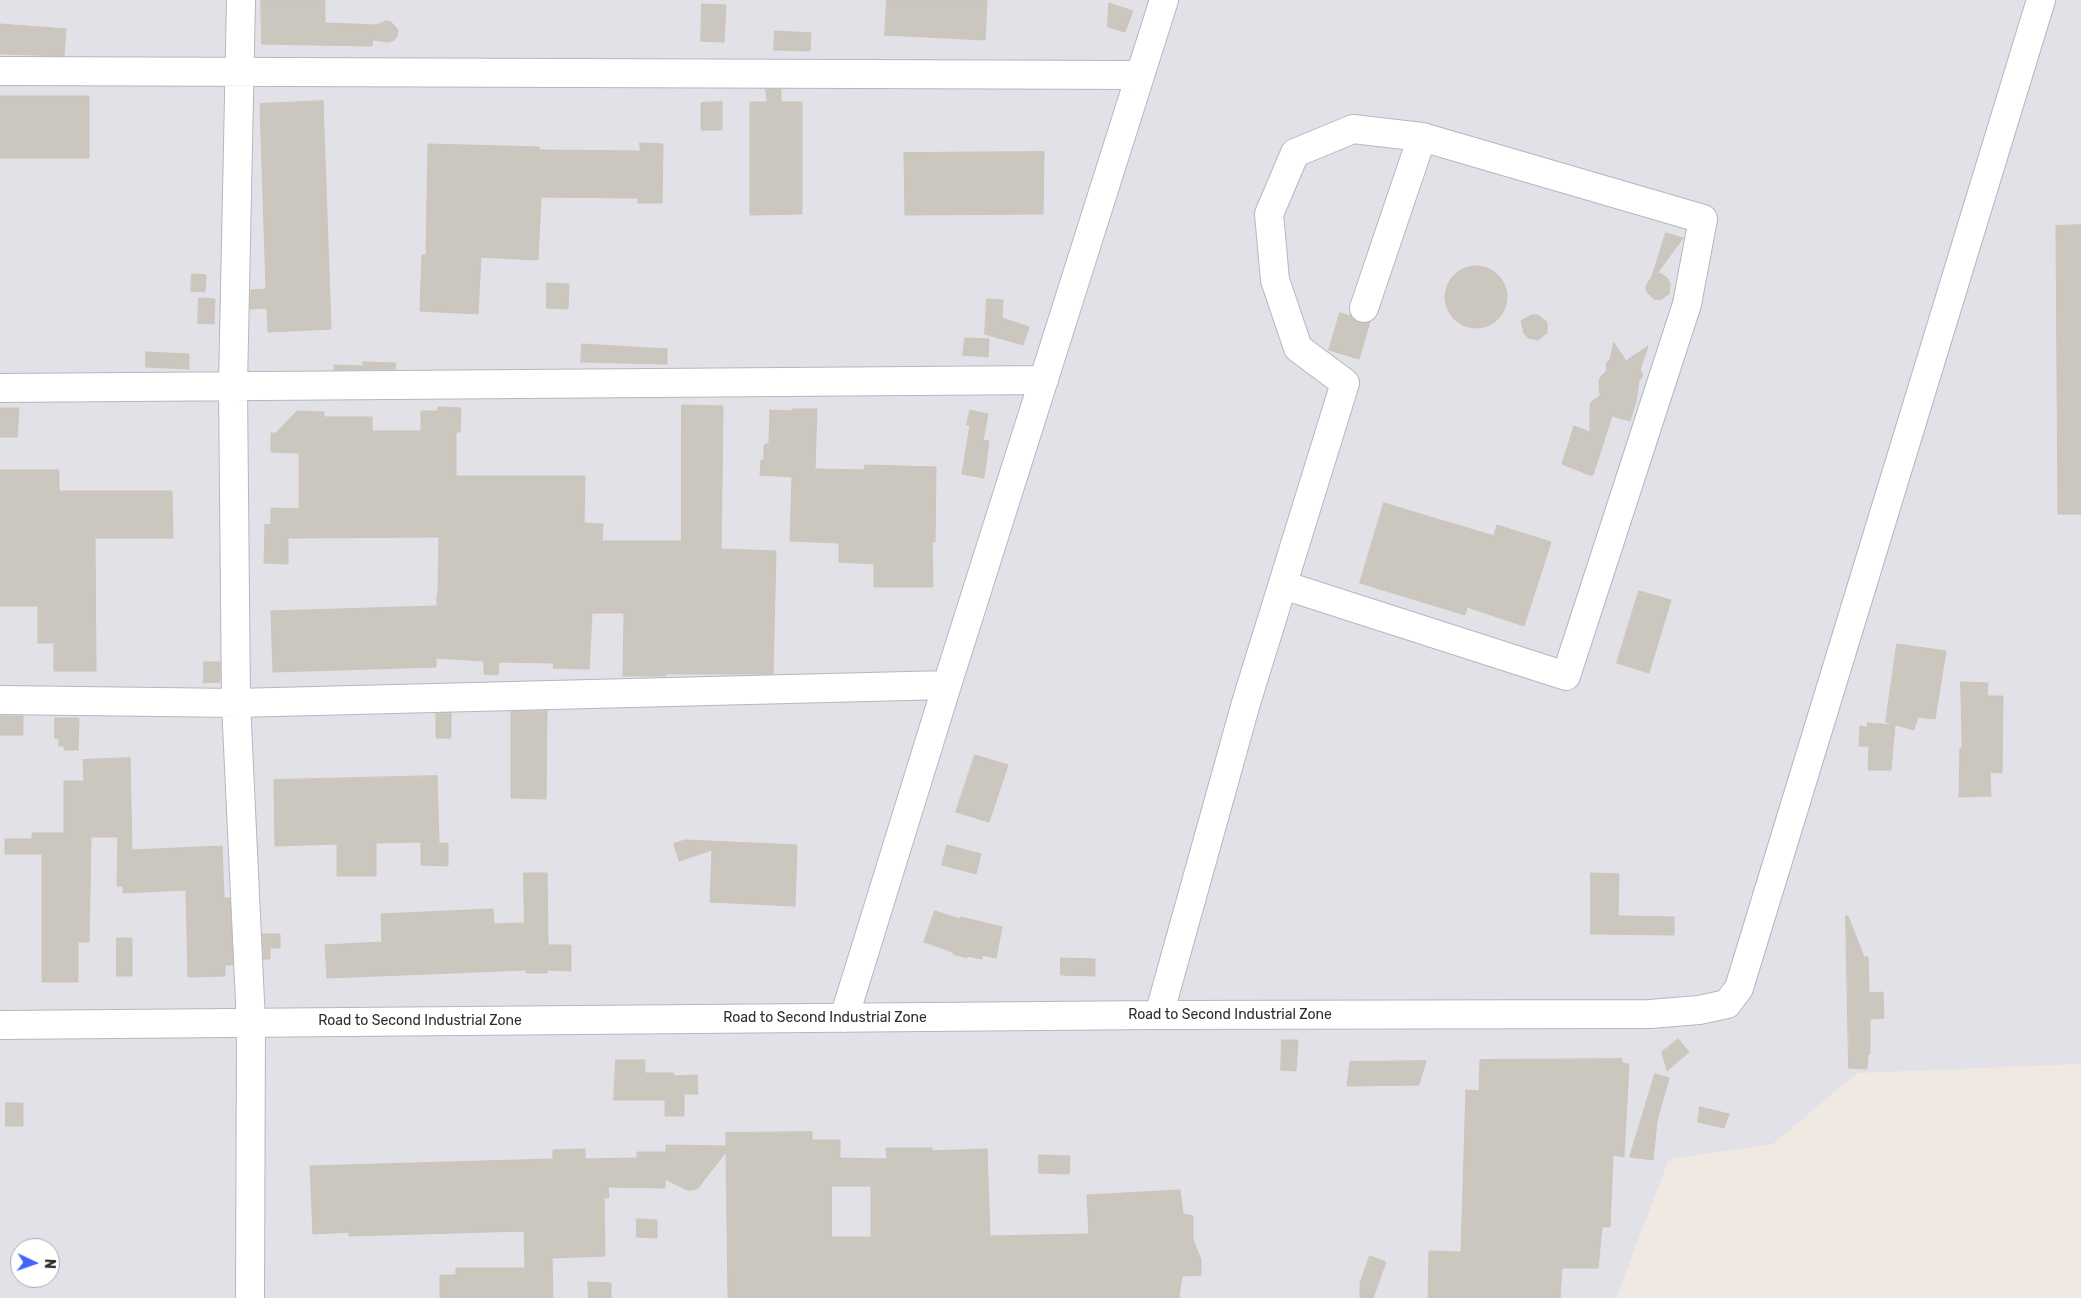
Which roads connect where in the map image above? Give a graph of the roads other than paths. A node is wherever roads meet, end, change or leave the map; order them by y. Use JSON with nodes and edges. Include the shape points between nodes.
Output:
{"nodes":[{"id":1,"x":241,"y":0,"type":"edge"},
{"id":2,"x":1164,"y":0,"type":"edge"},
{"id":3,"x":2041,"y":0,"type":"edge"},
{"id":4,"x":0,"y":71,"type":"edge"},
{"id":5,"x":240,"y":72,"type":"junction"},
{"id":6,"x":1140,"y":76,"type":"junction"},
{"id":7,"x":1422,"y":137,"type":"junction"},
{"id":8,"x":1364,"y":308,"type":"dead end"},
{"id":9,"x":1044,"y":380,"type":"junction"},
{"id":10,"x":233,"y":386,"type":"junction"},
{"id":11,"x":0,"y":388,"type":"edge"},
{"id":12,"x":1283,"y":585,"type":"junction"},
{"id":13,"x":947,"y":685,"type":"junction"},
{"id":14,"x":0,"y":700,"type":"edge"},
{"id":15,"x":236,"y":703,"type":"junction"},
{"id":16,"x":1158,"y":1015,"type":"junction"},
{"id":17,"x":844,"y":1018,"type":"junction"},
{"id":18,"x":251,"y":1023,"type":"junction"},
{"id":19,"x":0,"y":1025,"type":"edge"},
{"id":20,"x":250,"y":1298,"type":"edge"}],
"edges":[{"from":1,"to":5,"type":"street"},
{"from":2,"to":6,"type":"street"},
{"from":3,"to":16,"type":"street","name":"Road to Second Industrial Zone","via":[[1740,988],[1727,1004],[1650,1014]]},
{"from":4,"to":5,"type":"street"},
{"from":5,"to":6,"type":"street"},
{"from":5,"to":10,"type":"street"},
{"from":6,"to":9,"type":"street"},
{"from":7,"to":8,"type":"street"},
{"from":7,"to":12,"type":"street","via":[[1352,129],[1294,153],[1269,214],[1275,280],[1298,348],[1345,383]]},
{"from":7,"to":12,"type":"street","via":[[1703,219],[1687,304],[1566,676]]},
{"from":9,"to":10,"type":"street"},
{"from":9,"to":13,"type":"street"},
{"from":10,"to":11,"type":"street"},
{"from":10,"to":15,"type":"street"},
{"from":12,"to":16,"type":"street","via":[[1246,703]]},
{"from":13,"to":15,"type":"street"},
{"from":13,"to":17,"type":"street"},
{"from":14,"to":15,"type":"street"},
{"from":15,"to":18,"type":"street"},
{"from":16,"to":17,"type":"street","name":"Road to Second Industrial Zone"},
{"from":17,"to":18,"type":"street","name":"Road to Second Industrial Zone"},
{"from":18,"to":19,"type":"street","name":"Road to Second Industrial Zone"},
{"from":18,"to":20,"type":"street"}]}
